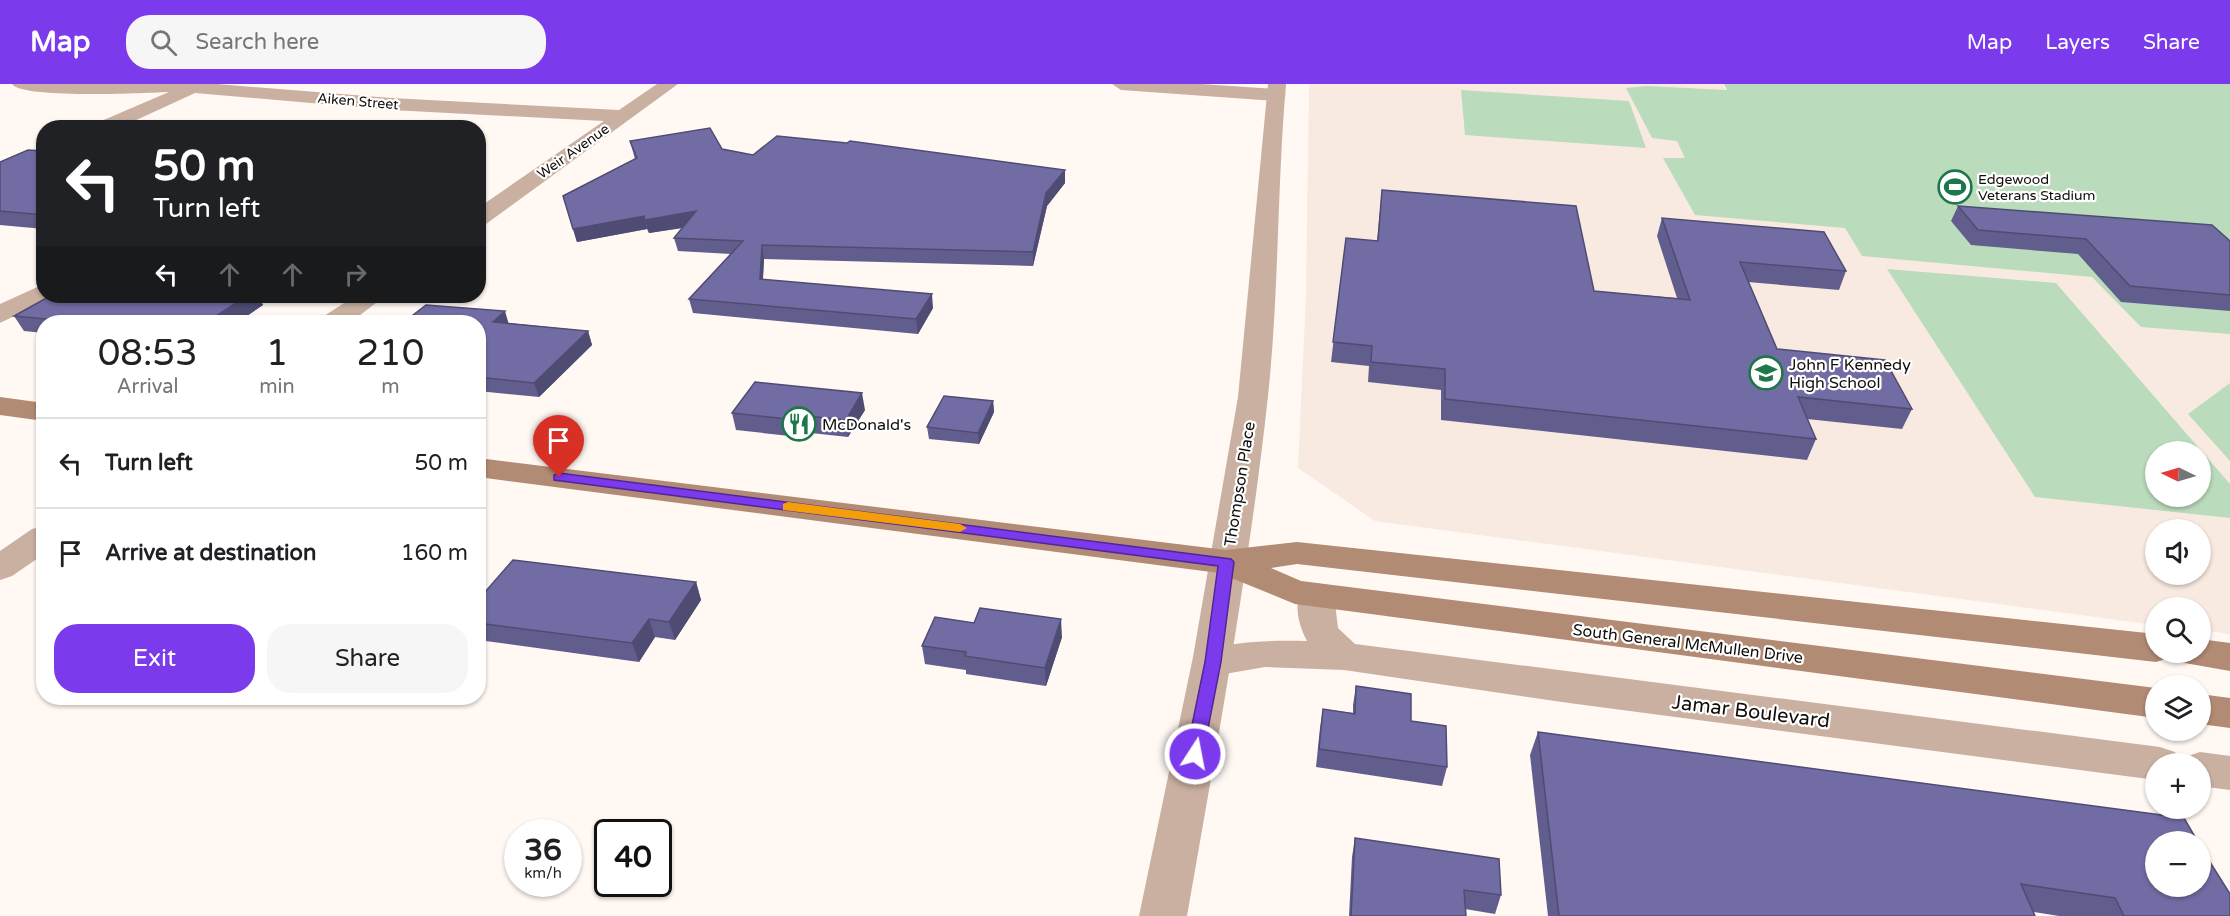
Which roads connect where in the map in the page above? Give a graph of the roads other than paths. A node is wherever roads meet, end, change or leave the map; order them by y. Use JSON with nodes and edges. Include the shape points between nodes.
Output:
{"nodes":[{"id":1,"x":21,"y":84,"type":"edge"},
{"id":2,"x":669,"y":84,"type":"edge"},
{"id":3,"x":1121,"y":84,"type":"edge"},
{"id":4,"x":199,"y":86,"type":"edge"},
{"id":5,"x":431,"y":89,"type":"dead end"},
{"id":6,"x":1277,"y":89,"type":"edge"},
{"id":7,"x":403,"y":105,"type":"junction"},
{"id":8,"x":623,"y":116,"type":"junction"},
{"id":9,"x":120,"y":120,"type":"edge"},
{"id":10,"x":486,"y":213,"type":"edge"},
{"id":11,"x":36,"y":296,"type":"edge"},
{"id":12,"x":362,"y":303,"type":"edge"},
{"id":13,"x":0,"y":315,"type":"edge"},
{"id":14,"x":344,"y":315,"type":"edge"},
{"id":15,"x":0,"y":406,"type":"edge"},
{"id":16,"x":36,"y":411,"type":"edge"},
{"id":17,"x":486,"y":468,"type":"edge"},
{"id":18,"x":36,"y":543,"type":"edge"},
{"id":19,"x":1226,"y":562,"type":"junction"},
{"id":20,"x":0,"y":568,"type":"edge"},
{"id":21,"x":1316,"y":595,"type":"junction"},
{"id":22,"x":2145,"y":647,"type":"edge"},
{"id":23,"x":2211,"y":654,"type":"edge"},
{"id":24,"x":1344,"y":656,"type":"junction"},
{"id":25,"x":2230,"y":657,"type":"edge"},
{"id":26,"x":1213,"y":662,"type":"junction"},
{"id":27,"x":2145,"y":702,"type":"edge"},
{"id":28,"x":2211,"y":710,"type":"edge"},
{"id":29,"x":2230,"y":713,"type":"edge"},
{"id":30,"x":2145,"y":762,"type":"edge"},
{"id":31,"x":2211,"y":770,"type":"edge"},
{"id":32,"x":2230,"y":773,"type":"edge"},
{"id":33,"x":1163,"y":916,"type":"edge"}],
"edges":[{"from":1,"to":4,"type":"street","name":"Aiken Street","via":[[81,89]]},
{"from":2,"to":8,"type":"street","name":"Weir Avenue"},
{"from":3,"to":6,"type":"street"},
{"from":4,"to":7,"type":"street","name":"Aiken Street"},
{"from":4,"to":9,"type":"street"},
{"from":5,"to":7,"type":"street"},
{"from":6,"to":19,"type":"street","name":"Thompson Place","via":[[1253,396]]},
{"from":7,"to":8,"type":"street","name":"Aiken Street"},
{"from":8,"to":10,"type":"street","name":"Weir Avenue"},
{"from":11,"to":13,"type":"street"},
{"from":12,"to":14,"type":"street"},
{"from":15,"to":16,"type":"main road"},
{"from":17,"to":19,"type":"main road","name":"South General McMullen Drive"},
{"from":18,"to":20,"type":"street"},
{"from":19,"to":21,"type":"main road","name":"South General McMullen Drive","via":[[1295,592]]},
{"from":19,"to":22,"type":"main road","name":"South General McMullen Drive","via":[[1298,553]]},
{"from":19,"to":26,"type":"street","name":"Thompson Place"},
{"from":21,"to":24,"type":"street","via":[[1316,624],[1325,640]]},
{"from":21,"to":27,"type":"main road","name":"South General McMullen Drive"},
{"from":23,"to":25,"type":"main road"},
{"from":24,"to":26,"type":"street","name":"Jamar Boulevard","via":[[1265,653]]},
{"from":24,"to":30,"type":"street","name":"Jamar Boulevard"},
{"from":26,"to":33,"type":"street","name":"Thompson Place"},
{"from":28,"to":29,"type":"main road"},
{"from":31,"to":32,"type":"street"}]}
